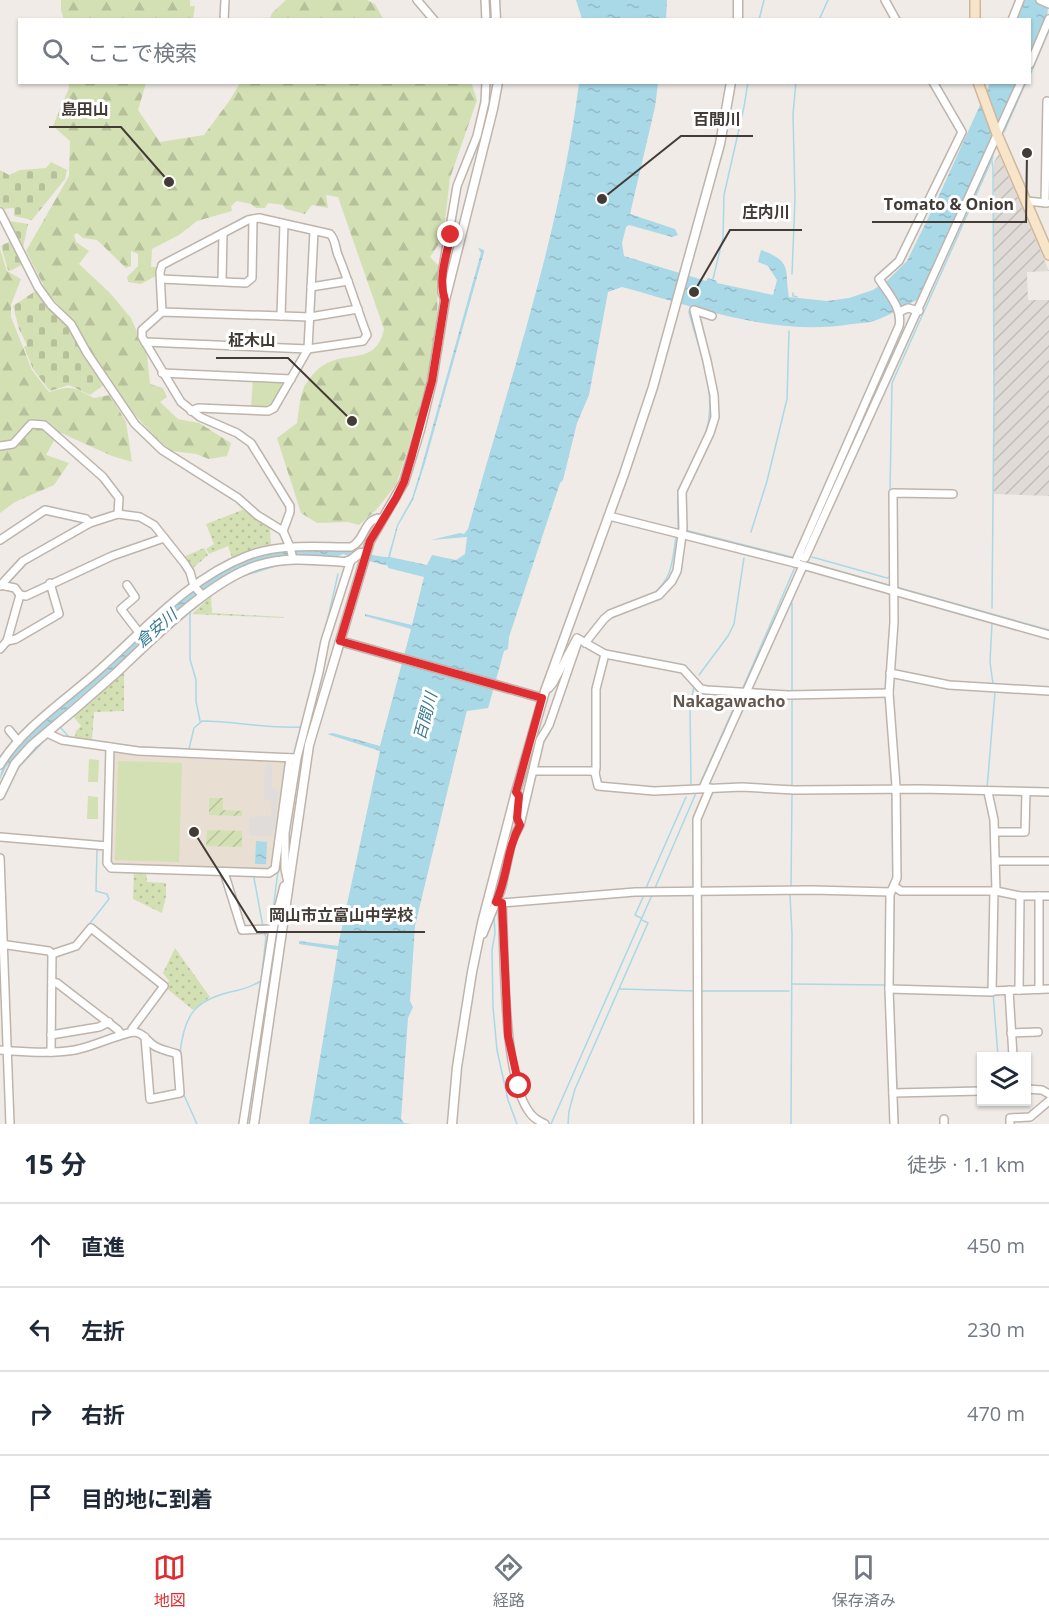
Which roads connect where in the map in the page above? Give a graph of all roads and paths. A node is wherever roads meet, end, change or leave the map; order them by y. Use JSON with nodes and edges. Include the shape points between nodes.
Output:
{"nodes":[{"id":1,"x":225,"y":0,"type":"edge"},
{"id":2,"x":417,"y":0,"type":"edge"},
{"id":3,"x":485,"y":0,"type":"edge"},
{"id":4,"x":495,"y":0,"type":"edge"},
{"id":5,"x":738,"y":0,"type":"edge"},
{"id":6,"x":885,"y":0,"type":"edge"},
{"id":7,"x":975,"y":0,"type":"edge"},
{"id":8,"x":1020,"y":0,"type":"edge"},
{"id":9,"x":1040,"y":0,"type":"edge"},
{"id":10,"x":1049,"y":4,"type":"edge"},
{"id":11,"x":224,"y":18,"type":"edge"},
{"id":12,"x":433,"y":18,"type":"edge"},
{"id":13,"x":486,"y":18,"type":"edge"},
{"id":14,"x":496,"y":18,"type":"edge"},
{"id":15,"x":738,"y":18,"type":"edge"},
{"id":16,"x":895,"y":18,"type":"edge"},
{"id":17,"x":975,"y":18,"type":"edge"},
{"id":18,"x":1013,"y":18,"type":"edge"},
{"id":19,"x":1049,"y":19,"type":"edge"},
{"id":20,"x":1031,"y":60,"type":"edge"},
{"id":21,"x":486,"y":84,"type":"edge"},
{"id":22,"x":498,"y":84,"type":"edge"},
{"id":23,"x":731,"y":84,"type":"edge"},
{"id":24,"x":934,"y":84,"type":"edge"},
{"id":25,"x":1020,"y":84,"type":"edge"},
{"id":26,"x":981,"y":87,"type":"edge"},
{"id":27,"x":1047,"y":101,"type":"dead end"},
{"id":28,"x":998,"y":135,"type":"junction"},
{"id":29,"x":1026,"y":201,"type":"junction"},
{"id":30,"x":1047,"y":203,"type":"edge"},
{"id":31,"x":0,"y":212,"type":"edge"},
{"id":32,"x":253,"y":219,"type":"junction"},
{"id":33,"x":284,"y":224,"type":"junction"},
{"id":34,"x":314,"y":231,"type":"junction"},
{"id":35,"x":223,"y":233,"type":"junction"},
{"id":36,"x":1049,"y":255,"type":"edge"},
{"id":37,"x":161,"y":279,"type":"junction"},
{"id":38,"x":348,"y":280,"type":"junction"},
{"id":39,"x":222,"y":281,"type":"junction"},
{"id":40,"x":311,"y":287,"type":"junction"},
{"id":41,"x":445,"y":300,"type":"junction"},
{"id":42,"x":358,"y":309,"type":"junction"},
{"id":43,"x":916,"y":309,"type":"junction"},
{"id":44,"x":899,"y":311,"type":"junction"},
{"id":45,"x":162,"y":312,"type":"junction"},
{"id":46,"x":281,"y":316,"type":"junction"},
{"id":47,"x":712,"y":316,"type":"dead end"},
{"id":48,"x":310,"y":317,"type":"junction"},
{"id":49,"x":145,"y":342,"type":"junction"},
{"id":50,"x":308,"y":349,"type":"junction"},
{"id":51,"x":162,"y":373,"type":"junction"},
{"id":52,"x":291,"y":379,"type":"junction"},
{"id":53,"x":191,"y":411,"type":"junction"},
{"id":54,"x":0,"y":446,"type":"edge"},
{"id":55,"x":953,"y":494,"type":"dead end"},
{"id":56,"x":118,"y":513,"type":"junction"},
{"id":57,"x":609,"y":516,"type":"junction"},
{"id":58,"x":383,"y":518,"type":"junction"},
{"id":59,"x":90,"y":523,"type":"junction"},
{"id":60,"x":283,"y":531,"type":"junction"},
{"id":61,"x":682,"y":531,"type":"junction"},
{"id":62,"x":164,"y":538,"type":"junction"},
{"id":63,"x":0,"y":540,"type":"edge"},
{"id":64,"x":286,"y":547,"type":"junction"},
{"id":65,"x":366,"y":553,"type":"junction"},
{"id":66,"x":293,"y":559,"type":"junction"},
{"id":67,"x":351,"y":560,"type":"junction"},
{"id":68,"x":797,"y":560,"type":"junction"},
{"id":69,"x":803,"y":566,"type":"junction"},
{"id":70,"x":50,"y":583,"type":"junction"},
{"id":71,"x":128,"y":585,"type":"dead end"},
{"id":72,"x":0,"y":586,"type":"edge"},
{"id":73,"x":194,"y":586,"type":"junction"},
{"id":74,"x":893,"y":587,"type":"junction"},
{"id":75,"x":21,"y":595,"type":"junction"},
{"id":76,"x":202,"y":595,"type":"junction"},
{"id":77,"x":1049,"y":635,"type":"edge"},
{"id":78,"x":143,"y":638,"type":"junction"},
{"id":79,"x":7,"y":641,"type":"junction"},
{"id":80,"x":340,"y":641,"type":"junction"},
{"id":81,"x":582,"y":641,"type":"junction"},
{"id":82,"x":0,"y":649,"type":"edge"},
{"id":83,"x":605,"y":654,"type":"junction"},
{"id":84,"x":890,"y":673,"type":"junction"},
{"id":85,"x":1049,"y":691,"type":"edge"},
{"id":86,"x":745,"y":693,"type":"junction"},
{"id":87,"x":889,"y":693,"type":"junction"},
{"id":88,"x":544,"y":695,"type":"junction"},
{"id":89,"x":9,"y":730,"type":"dead end"},
{"id":90,"x":47,"y":733,"type":"junction"},
{"id":91,"x":26,"y":740,"type":"junction"},
{"id":92,"x":110,"y":747,"type":"junction"},
{"id":93,"x":294,"y":758,"type":"junction"},
{"id":94,"x":0,"y":765,"type":"edge"},
{"id":95,"x":535,"y":771,"type":"junction"},
{"id":96,"x":595,"y":773,"type":"junction"},
{"id":97,"x":702,"y":789,"type":"junction"},
{"id":98,"x":896,"y":790,"type":"junction"},
{"id":99,"x":516,"y":792,"type":"junction"},
{"id":100,"x":987,"y":792,"type":"junction"},
{"id":101,"x":1026,"y":792,"type":"junction"},
{"id":102,"x":1049,"y":792,"type":"edge"},
{"id":103,"x":0,"y":795,"type":"edge"},
{"id":104,"x":520,"y":825,"type":"junction"},
{"id":105,"x":994,"y":832,"type":"junction"},
{"id":106,"x":282,"y":833,"type":"junction"},
{"id":107,"x":0,"y":837,"type":"edge"},
{"id":108,"x":107,"y":846,"type":"junction"},
{"id":109,"x":0,"y":858,"type":"edge"},
{"id":110,"x":996,"y":861,"type":"junction"},
{"id":111,"x":1049,"y":861,"type":"edge"},
{"id":112,"x":224,"y":872,"type":"junction"},
{"id":113,"x":288,"y":883,"type":"junction"},
{"id":114,"x":893,"y":889,"type":"junction"},
{"id":115,"x":697,"y":891,"type":"junction"},
{"id":116,"x":995,"y":891,"type":"junction"},
{"id":117,"x":1020,"y":896,"type":"junction"},
{"id":118,"x":1039,"y":896,"type":"junction"},
{"id":119,"x":1049,"y":896,"type":"edge"},
{"id":120,"x":499,"y":903,"type":"junction"},
{"id":121,"x":266,"y":929,"type":"junction"},
{"id":122,"x":478,"y":938,"type":"junction"},
{"id":123,"x":1,"y":944,"type":"edge"},
{"id":124,"x":52,"y":954,"type":"junction"},
{"id":125,"x":52,"y":982,"type":"junction"},
{"id":126,"x":892,"y":989,"type":"junction"},
{"id":127,"x":1039,"y":989,"type":"junction"},
{"id":128,"x":1049,"y":989,"type":"edge"},
{"id":129,"x":1009,"y":990,"type":"junction"},
{"id":130,"x":1019,"y":990,"type":"junction"},
{"id":131,"x":993,"y":991,"type":"junction"},
{"id":132,"x":109,"y":1022,"type":"junction"},
{"id":133,"x":133,"y":1032,"type":"junction"},
{"id":134,"x":1038,"y":1032,"type":"dead end"},
{"id":135,"x":120,"y":1033,"type":"junction"},
{"id":136,"x":1011,"y":1033,"type":"junction"},
{"id":137,"x":51,"y":1035,"type":"junction"},
{"id":138,"x":145,"y":1037,"type":"junction"},
{"id":139,"x":3,"y":1051,"type":"edge"},
{"id":140,"x":51,"y":1052,"type":"junction"},
{"id":141,"x":1013,"y":1052,"type":"edge"},
{"id":142,"x":1031,"y":1089,"type":"edge"},
{"id":143,"x":977,"y":1091,"type":"edge"},
{"id":144,"x":896,"y":1093,"type":"junction"},
{"id":145,"x":1049,"y":1094,"type":"edge"},
{"id":146,"x":1049,"y":1101,"type":"edge"},
{"id":147,"x":10,"y":1124,"type":"edge"},
{"id":148,"x":243,"y":1124,"type":"edge"},
{"id":149,"x":254,"y":1124,"type":"edge"},
{"id":150,"x":452,"y":1124,"type":"edge"},
{"id":151,"x":545,"y":1124,"type":"edge"},
{"id":152,"x":698,"y":1124,"type":"edge"},
{"id":153,"x":894,"y":1124,"type":"edge"},
{"id":154,"x":1010,"y":1124,"type":"edge"}],
"edges":[{"from":1,"to":11,"type":"street"},
{"from":2,"to":12,"type":"street"},
{"from":3,"to":13,"type":"street"},
{"from":4,"to":14,"type":"street"},
{"from":5,"to":15,"type":"street"},
{"from":6,"to":16,"type":"street"},
{"from":7,"to":17,"type":"main road"},
{"from":8,"to":18,"type":"street"},
{"from":9,"to":10,"type":"street"},
{"from":19,"to":20,"type":"street"},
{"from":21,"to":41,"type":"street","via":[[477,136],[457,186],[442,274]]},
{"from":22,"to":41,"type":"street"},
{"from":23,"to":57,"type":"street","via":[[720,144],[685,275],[653,387]]},
{"from":24,"to":44,"type":"street","via":[[962,132],[899,261],[879,279]]},
{"from":25,"to":28,"type":"street"},
{"from":26,"to":28,"type":"main road"},
{"from":27,"to":30,"type":"street"},
{"from":28,"to":29,"type":"main road"},
{"from":28,"to":43,"type":"street"},
{"from":29,"to":30,"type":"street"},
{"from":29,"to":36,"type":"main road"},
{"from":31,"to":60,"type":"street","via":[[38,287],[71,324],[135,424],[162,450]]},
{"from":32,"to":33,"type":"street"},
{"from":32,"to":35,"type":"street"},
{"from":32,"to":39,"type":"street","via":[[252,278],[246,283]]},
{"from":33,"to":34,"type":"street"},
{"from":33,"to":46,"type":"street"},
{"from":34,"to":38,"type":"street","via":[[333,237]]},
{"from":34,"to":40,"type":"street"},
{"from":35,"to":37,"type":"street","via":[[165,262],[160,268]]},
{"from":35,"to":39,"type":"street"},
{"from":37,"to":39,"type":"street"},
{"from":37,"to":45,"type":"street"},
{"from":38,"to":40,"type":"street"},
{"from":38,"to":42,"type":"street"},
{"from":40,"to":48,"type":"street"},
{"from":41,"to":58,"type":"street","via":[[420,430],[404,482]]},
{"from":42,"to":48,"type":"street"},
{"from":42,"to":50,"type":"street","via":[[367,335],[363,341]]},
{"from":43,"to":44,"type":"street"},
{"from":43,"to":68,"type":"street","via":[[805,558]]},
{"from":44,"to":68,"type":"street","via":[[896,333]]},
{"from":45,"to":46,"type":"street"},
{"from":45,"to":49,"type":"street","via":[[142,330]]},
{"from":46,"to":48,"type":"street"},
{"from":47,"to":61,"type":"street","via":[[694,310],[714,395],[715,417],[682,492]]},
{"from":48,"to":50,"type":"street"},
{"from":49,"to":50,"type":"street"},
{"from":49,"to":51,"type":"street"},
{"from":50,"to":52,"type":"street"},
{"from":51,"to":52,"type":"street"},
{"from":51,"to":53,"type":"street"},
{"from":52,"to":53,"type":"street","via":[[274,408],[268,411]]},
{"from":53,"to":60,"type":"street","via":[[251,443],[290,506]]},
{"from":54,"to":56,"type":"street","via":[[12,444],[30,424],[44,425],[103,477],[119,498]]},
{"from":55,"to":74,"type":"street","via":[[893,494]]},
{"from":56,"to":59,"type":"street"},
{"from":56,"to":62,"type":"street","via":[[140,517],[154,525]]},
{"from":57,"to":61,"type":"street"},
{"from":57,"to":88,"type":"street"},
{"from":58,"to":64,"type":"street","via":[[370,521],[351,548]]},
{"from":58,"to":65,"type":"street"},
{"from":59,"to":63,"type":"street","via":[[45,510]]},
{"from":59,"to":72,"type":"street","via":[[23,561]]},
{"from":60,"to":64,"type":"street"},
{"from":61,"to":68,"type":"street"},
{"from":61,"to":81,"type":"street","via":[[677,571],[666,589],[652,599],[610,614]]},
{"from":62,"to":70,"type":"street"},
{"from":62,"to":73,"type":"street","via":[[190,572]]},
{"from":64,"to":66,"type":"street"},
{"from":64,"to":73,"type":"street","via":[[247,556]]},
{"from":65,"to":67,"type":"street"},
{"from":65,"to":80,"type":"street"},
{"from":66,"to":67,"type":"street"},
{"from":66,"to":76,"type":"street","via":[[247,569]]},
{"from":67,"to":93,"type":"street"},
{"from":68,"to":69,"type":"street"},
{"from":69,"to":74,"type":"street"},
{"from":69,"to":86,"type":"street"},
{"from":70,"to":75,"type":"street"},
{"from":70,"to":79,"type":"street","via":[[59,614]]},
{"from":71,"to":78,"type":"street","via":[[135,597],[121,609]]},
{"from":72,"to":75,"type":"street","via":[[15,588]]},
{"from":73,"to":76,"type":"street"},
{"from":73,"to":78,"type":"street"},
{"from":74,"to":77,"type":"street"},
{"from":74,"to":84,"type":"street"},
{"from":75,"to":79,"type":"street"},
{"from":76,"to":78,"type":"street"},
{"from":78,"to":90,"type":"street"},
{"from":78,"to":91,"type":"street","via":[[99,671]]},
{"from":79,"to":82,"type":"street"},
{"from":80,"to":88,"type":"street","via":[[531,695]]},
{"from":80,"to":113,"type":"street","via":[[309,745]]},
{"from":81,"to":83,"type":"street"},
{"from":81,"to":88,"type":"street","via":[[572,646]]},
{"from":81,"to":95,"type":"street","via":[[540,740]]},
{"from":83,"to":86,"type":"street","via":[[683,669],[701,689]]},
{"from":83,"to":96,"type":"street","via":[[596,689]]},
{"from":84,"to":85,"type":"street","via":[[949,685]]},
{"from":84,"to":87,"type":"street"},
{"from":86,"to":87,"type":"street"},
{"from":86,"to":97,"type":"street"},
{"from":87,"to":98,"type":"street"},
{"from":88,"to":99,"type":"street"},
{"from":89,"to":91,"type":"street"},
{"from":90,"to":91,"type":"street"},
{"from":90,"to":92,"type":"street","via":[[62,740]]},
{"from":91,"to":94,"type":"street"},
{"from":91,"to":103,"type":"street"},
{"from":92,"to":93,"type":"street"},
{"from":92,"to":108,"type":"street"},
{"from":93,"to":106,"type":"street"},
{"from":95,"to":96,"type":"street"},
{"from":95,"to":104,"type":"street"},
{"from":96,"to":97,"type":"street","via":[[598,786],[654,791]]},
{"from":97,"to":98,"type":"street"},
{"from":97,"to":115,"type":"street","via":[[697,819]]},
{"from":98,"to":100,"type":"street"},
{"from":98,"to":114,"type":"street","via":[[897,878]]},
{"from":99,"to":104,"type":"street"},
{"from":99,"to":122,"type":"street"},
{"from":100,"to":101,"type":"street"},
{"from":100,"to":105,"type":"street"},
{"from":101,"to":102,"type":"street"},
{"from":101,"to":105,"type":"street","via":[[1025,832]]},
{"from":104,"to":120,"type":"street","via":[[512,841]]},
{"from":105,"to":110,"type":"street"},
{"from":106,"to":112,"type":"street","via":[[275,869],[269,873]]},
{"from":106,"to":113,"type":"street"},
{"from":107,"to":108,"type":"street"},
{"from":108,"to":112,"type":"street","via":[[106,863],[111,868]]},
{"from":109,"to":123,"type":"street"},
{"from":110,"to":111,"type":"street"},
{"from":110,"to":116,"type":"street"},
{"from":112,"to":121,"type":"street","via":[[239,927],[245,931]]},
{"from":113,"to":121,"type":"street"},
{"from":113,"to":149,"type":"street"},
{"from":114,"to":115,"type":"street"},
{"from":114,"to":116,"type":"street"},
{"from":114,"to":126,"type":"street"},
{"from":115,"to":120,"type":"street"},
{"from":115,"to":152,"type":"street"},
{"from":116,"to":117,"type":"street"},
{"from":116,"to":131,"type":"street"},
{"from":117,"to":118,"type":"street"},
{"from":117,"to":130,"type":"street"},
{"from":118,"to":119,"type":"street"},
{"from":118,"to":127,"type":"street"},
{"from":120,"to":122,"type":"street"},
{"from":120,"to":151,"type":"street","via":[[512,1061],[526,1107]]},
{"from":121,"to":148,"type":"street"},
{"from":122,"to":150,"type":"street","via":[[461,1036]]},
{"from":123,"to":124,"type":"street"},
{"from":123,"to":139,"type":"street"},
{"from":124,"to":125,"type":"street"},
{"from":124,"to":133,"type":"street","via":[[76,946],[91,928],[164,986]]},
{"from":125,"to":132,"type":"street"},
{"from":125,"to":137,"type":"street"},
{"from":126,"to":131,"type":"street"},
{"from":126,"to":144,"type":"street"},
{"from":127,"to":128,"type":"street"},
{"from":127,"to":130,"type":"street"},
{"from":129,"to":130,"type":"street"},
{"from":129,"to":131,"type":"street"},
{"from":129,"to":136,"type":"street"},
{"from":132,"to":135,"type":"street"},
{"from":132,"to":137,"type":"street"},
{"from":133,"to":135,"type":"street"},
{"from":133,"to":138,"type":"street"},
{"from":134,"to":136,"type":"street"},
{"from":135,"to":140,"type":"street","via":[[103,1043]]},
{"from":136,"to":141,"type":"street"},
{"from":137,"to":140,"type":"street"},
{"from":138,"to":138,"type":"street","via":[[153,1045],[177,1054],[180,1093],[150,1099]]},
{"from":139,"to":140,"type":"street"},
{"from":139,"to":147,"type":"street"},
{"from":142,"to":145,"type":"street"},
{"from":143,"to":144,"type":"street"},
{"from":144,"to":153,"type":"street"},
{"from":146,"to":154,"type":"street","via":[[1030,1117],[1010,1118]]}]}
